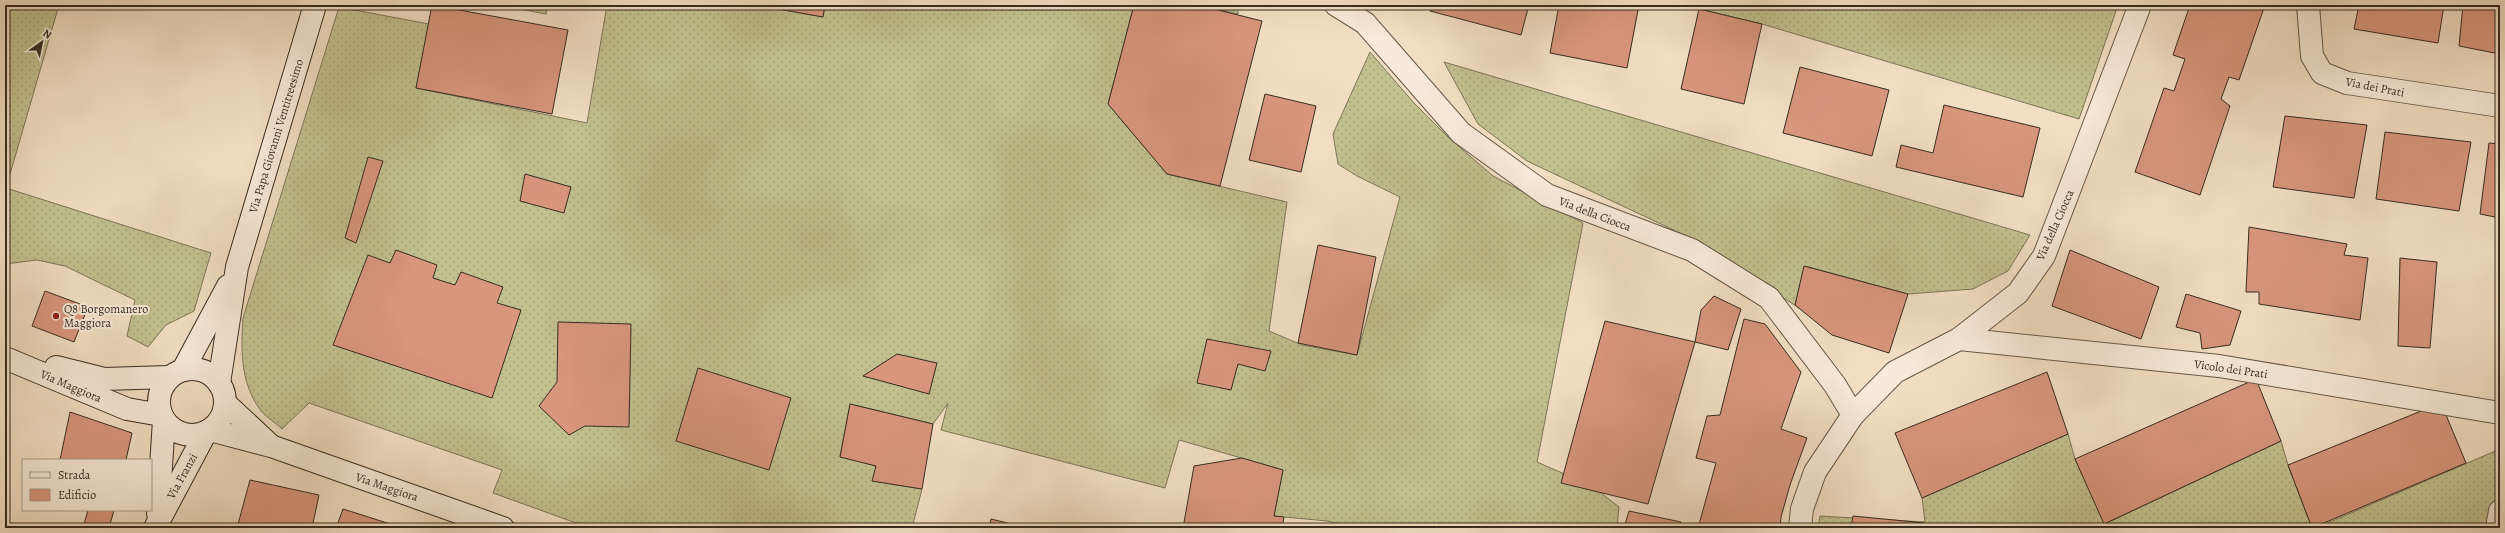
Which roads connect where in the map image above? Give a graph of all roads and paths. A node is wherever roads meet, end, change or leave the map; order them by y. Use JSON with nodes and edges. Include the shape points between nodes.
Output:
{"nodes":[{"id":1,"x":315,"y":5,"type":"edge"},
{"id":2,"x":1336,"y":5,"type":"edge"},
{"id":3,"x":2140,"y":5,"type":"edge"},
{"id":4,"x":2308,"y":5,"type":"edge"},
{"id":5,"x":2500,"y":106,"type":"edge"},
{"id":6,"x":237,"y":267,"type":"junction"},
{"id":7,"x":1959,"y":339,"type":"junction"},
{"id":8,"x":5,"y":357,"type":"edge"},
{"id":9,"x":176,"y":374,"type":"junction"},
{"id":10,"x":222,"y":393,"type":"junction"},
{"id":11,"x":2500,"y":413,"type":"edge"},
{"id":12,"x":1853,"y":414,"type":"junction"},
{"id":13,"x":163,"y":418,"type":"junction"},
{"id":14,"x":208,"y":431,"type":"junction"},
{"id":15,"x":271,"y":446,"type":"junction"},
{"id":16,"x":2500,"y":511,"type":"edge"},
{"id":17,"x":156,"y":524,"type":"edge"},
{"id":18,"x":502,"y":528,"type":"edge"},
{"id":19,"x":1800,"y":528,"type":"edge"},
{"id":20,"x":2497,"y":528,"type":"edge"}],
"edges":[{"from":1,"to":6,"type":"street","name":"Via Papa Giovanni Ventitreesimo"},
{"from":2,"to":12,"type":"street","name":"Via della Ciocca","via":[[1365,23],[1461,134],[1547,195],[1692,250],[1769,298],[1835,385]]},
{"from":3,"to":7,"type":"street","name":"Via della Ciocca","via":[[2044,256],[2018,293]]},
{"from":4,"to":5,"type":"street","name":"Via dei Prati","via":[[2312,56],[2322,73],[2353,84]]},
{"from":6,"to":9,"type":"street","name":"Via Papa Giovanni Ventitreesimo"},
{"from":6,"to":10,"type":"street","name":"Via Papa Giovanni Ventitreesimo"},
{"from":7,"to":11,"type":"street","name":"Vicolo dei Prati","via":[[2219,366]]},
{"from":7,"to":12,"type":"street","name":"Via della Ciocca","via":[[1895,372]]},
{"from":8,"to":9,"type":"street","name":"Via Maggiora","via":[[104,379]]},
{"from":8,"to":13,"type":"street","name":"Via Maggiora","via":[[127,409]]},
{"from":9,"to":10,"type":"street","via":[[203,370]]},
{"from":9,"to":13,"type":"street","via":[[159,396]]},
{"from":10,"to":14,"type":"street","via":[[220,418]]},
{"from":10,"to":15,"type":"street","name":"Via Maggiora"},
{"from":12,"to":19,"type":"street","name":"Via della Ciocca","via":[[1815,472],[1802,509]]},
{"from":13,"to":14,"type":"street","via":[[171,427],[185,434]]},
{"from":13,"to":17,"type":"street","name":"Via Franzi"},
{"from":14,"to":15,"type":"street","name":"Via Maggiora"},
{"from":14,"to":17,"type":"street","name":"Via Franzi"},
{"from":15,"to":18,"type":"street","name":"Via Maggiora"},
{"from":16,"to":20,"type":"street"}]}
